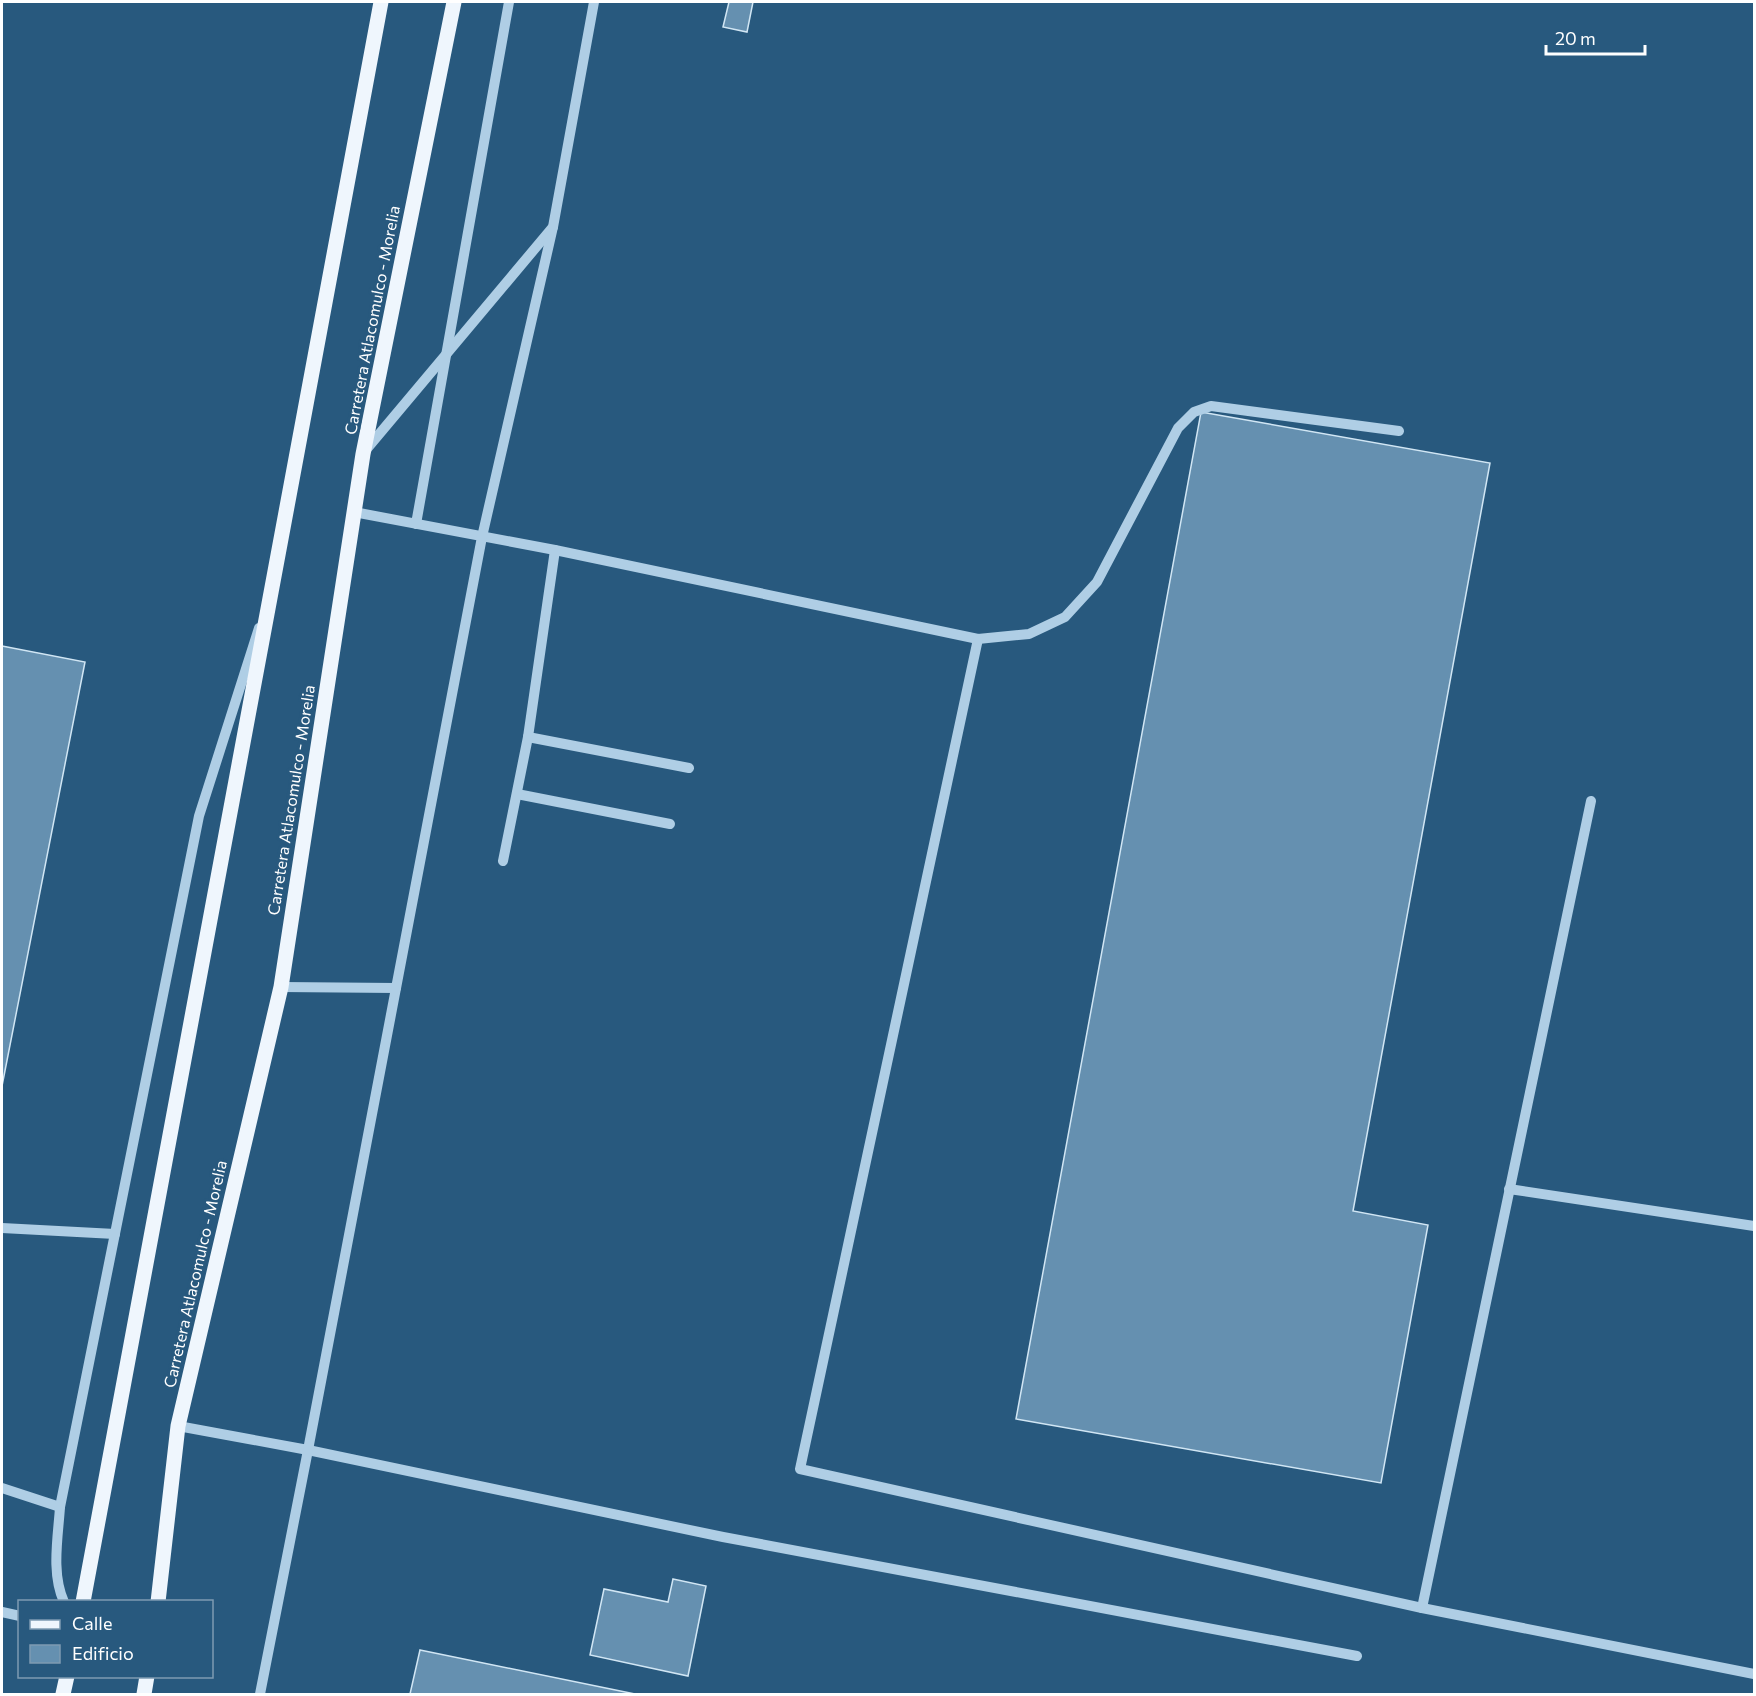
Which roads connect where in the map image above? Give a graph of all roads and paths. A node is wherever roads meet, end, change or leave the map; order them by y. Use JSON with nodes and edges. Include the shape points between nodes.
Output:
{"nodes":[{"id":1,"x":381,"y":2,"type":"edge"},
{"id":2,"x":454,"y":2,"type":"edge"},
{"id":3,"x":509,"y":2,"type":"edge"},
{"id":4,"x":594,"y":2,"type":"edge"},
{"id":5,"x":553,"y":227,"type":"junction"},
{"id":6,"x":445,"y":356,"type":"junction"},
{"id":7,"x":1399,"y":431,"type":"dead end"},
{"id":8,"x":363,"y":454,"type":"junction"},
{"id":9,"x":354,"y":512,"type":"junction"},
{"id":10,"x":416,"y":524,"type":"junction"},
{"id":11,"x":482,"y":537,"type":"junction"},
{"id":12,"x":555,"y":550,"type":"junction"},
{"id":13,"x":270,"y":593,"type":"junction"},
{"id":14,"x":978,"y":639,"type":"junction"},
{"id":15,"x":528,"y":737,"type":"junction"},
{"id":16,"x":689,"y":768,"type":"dead end"},
{"id":17,"x":517,"y":794,"type":"junction"},
{"id":18,"x":1591,"y":801,"type":"dead end"},
{"id":19,"x":670,"y":824,"type":"dead end"},
{"id":20,"x":503,"y":861,"type":"dead end"},
{"id":21,"x":281,"y":987,"type":"junction"},
{"id":22,"x":396,"y":988,"type":"junction"},
{"id":23,"x":1509,"y":1189,"type":"junction"},
{"id":24,"x":1755,"y":1226,"type":"edge"},
{"id":25,"x":2,"y":1227,"type":"edge"},
{"id":26,"x":115,"y":1234,"type":"junction"},
{"id":27,"x":178,"y":1426,"type":"junction"},
{"id":28,"x":308,"y":1450,"type":"junction"},
{"id":29,"x":2,"y":1488,"type":"edge"},
{"id":30,"x":60,"y":1507,"type":"junction"},
{"id":31,"x":63,"y":1600,"type":"edge"},
{"id":32,"x":83,"y":1600,"type":"edge"},
{"id":33,"x":158,"y":1600,"type":"edge"},
{"id":34,"x":1422,"y":1608,"type":"junction"},
{"id":35,"x":2,"y":1612,"type":"edge"},
{"id":36,"x":18,"y":1616,"type":"edge"},
{"id":37,"x":1357,"y":1656,"type":"dead end"},
{"id":38,"x":1755,"y":1674,"type":"edge"},
{"id":39,"x":67,"y":1678,"type":"edge"},
{"id":40,"x":147,"y":1678,"type":"edge"},
{"id":41,"x":63,"y":1695,"type":"edge"},
{"id":42,"x":144,"y":1695,"type":"edge"},
{"id":43,"x":260,"y":1695,"type":"edge"}],
"edges":[{"from":1,"to":13,"type":"main road"},
{"from":2,"to":8,"type":"main road","name":"Carretera Atlacomulco - Morelia"},
{"from":3,"to":6,"type":"street"},
{"from":4,"to":5,"type":"street"},
{"from":5,"to":6,"type":"street"},
{"from":5,"to":11,"type":"street"},
{"from":6,"to":8,"type":"street"},
{"from":6,"to":10,"type":"street"},
{"from":7,"to":14,"type":"street","via":[[1211,406],[1194,412],[1178,428],[1097,582],[1065,617],[1029,634]]},
{"from":8,"to":9,"type":"main road","name":"Carretera Atlacomulco - Morelia"},
{"from":9,"to":10,"type":"street"},
{"from":9,"to":21,"type":"main road","name":"Carretera Atlacomulco - Morelia"},
{"from":10,"to":11,"type":"street"},
{"from":11,"to":12,"type":"street"},
{"from":11,"to":22,"type":"street"},
{"from":12,"to":14,"type":"street"},
{"from":12,"to":15,"type":"street"},
{"from":13,"to":26,"type":"street","via":[[199,816]]},
{"from":13,"to":32,"type":"main road"},
{"from":14,"to":34,"type":"street","via":[[800,1468]]},
{"from":15,"to":16,"type":"street"},
{"from":15,"to":17,"type":"street"},
{"from":17,"to":19,"type":"street"},
{"from":17,"to":20,"type":"street"},
{"from":18,"to":23,"type":"street"},
{"from":21,"to":22,"type":"street"},
{"from":21,"to":27,"type":"main road","name":"Carretera Atlacomulco - Morelia"},
{"from":22,"to":28,"type":"street"},
{"from":23,"to":24,"type":"street"},
{"from":23,"to":34,"type":"street"},
{"from":25,"to":26,"type":"street"},
{"from":26,"to":30,"type":"street"},
{"from":27,"to":28,"type":"street"},
{"from":27,"to":33,"type":"main road","name":"Carretera Atlacomulco - Morelia"},
{"from":28,"to":37,"type":"street","via":[[723,1537]]},
{"from":28,"to":43,"type":"street"},
{"from":29,"to":30,"type":"street"},
{"from":30,"to":31,"type":"street","via":[[56,1561]]},
{"from":34,"to":38,"type":"street"},
{"from":35,"to":36,"type":"street"},
{"from":39,"to":41,"type":"main road"},
{"from":40,"to":42,"type":"main road"}]}
